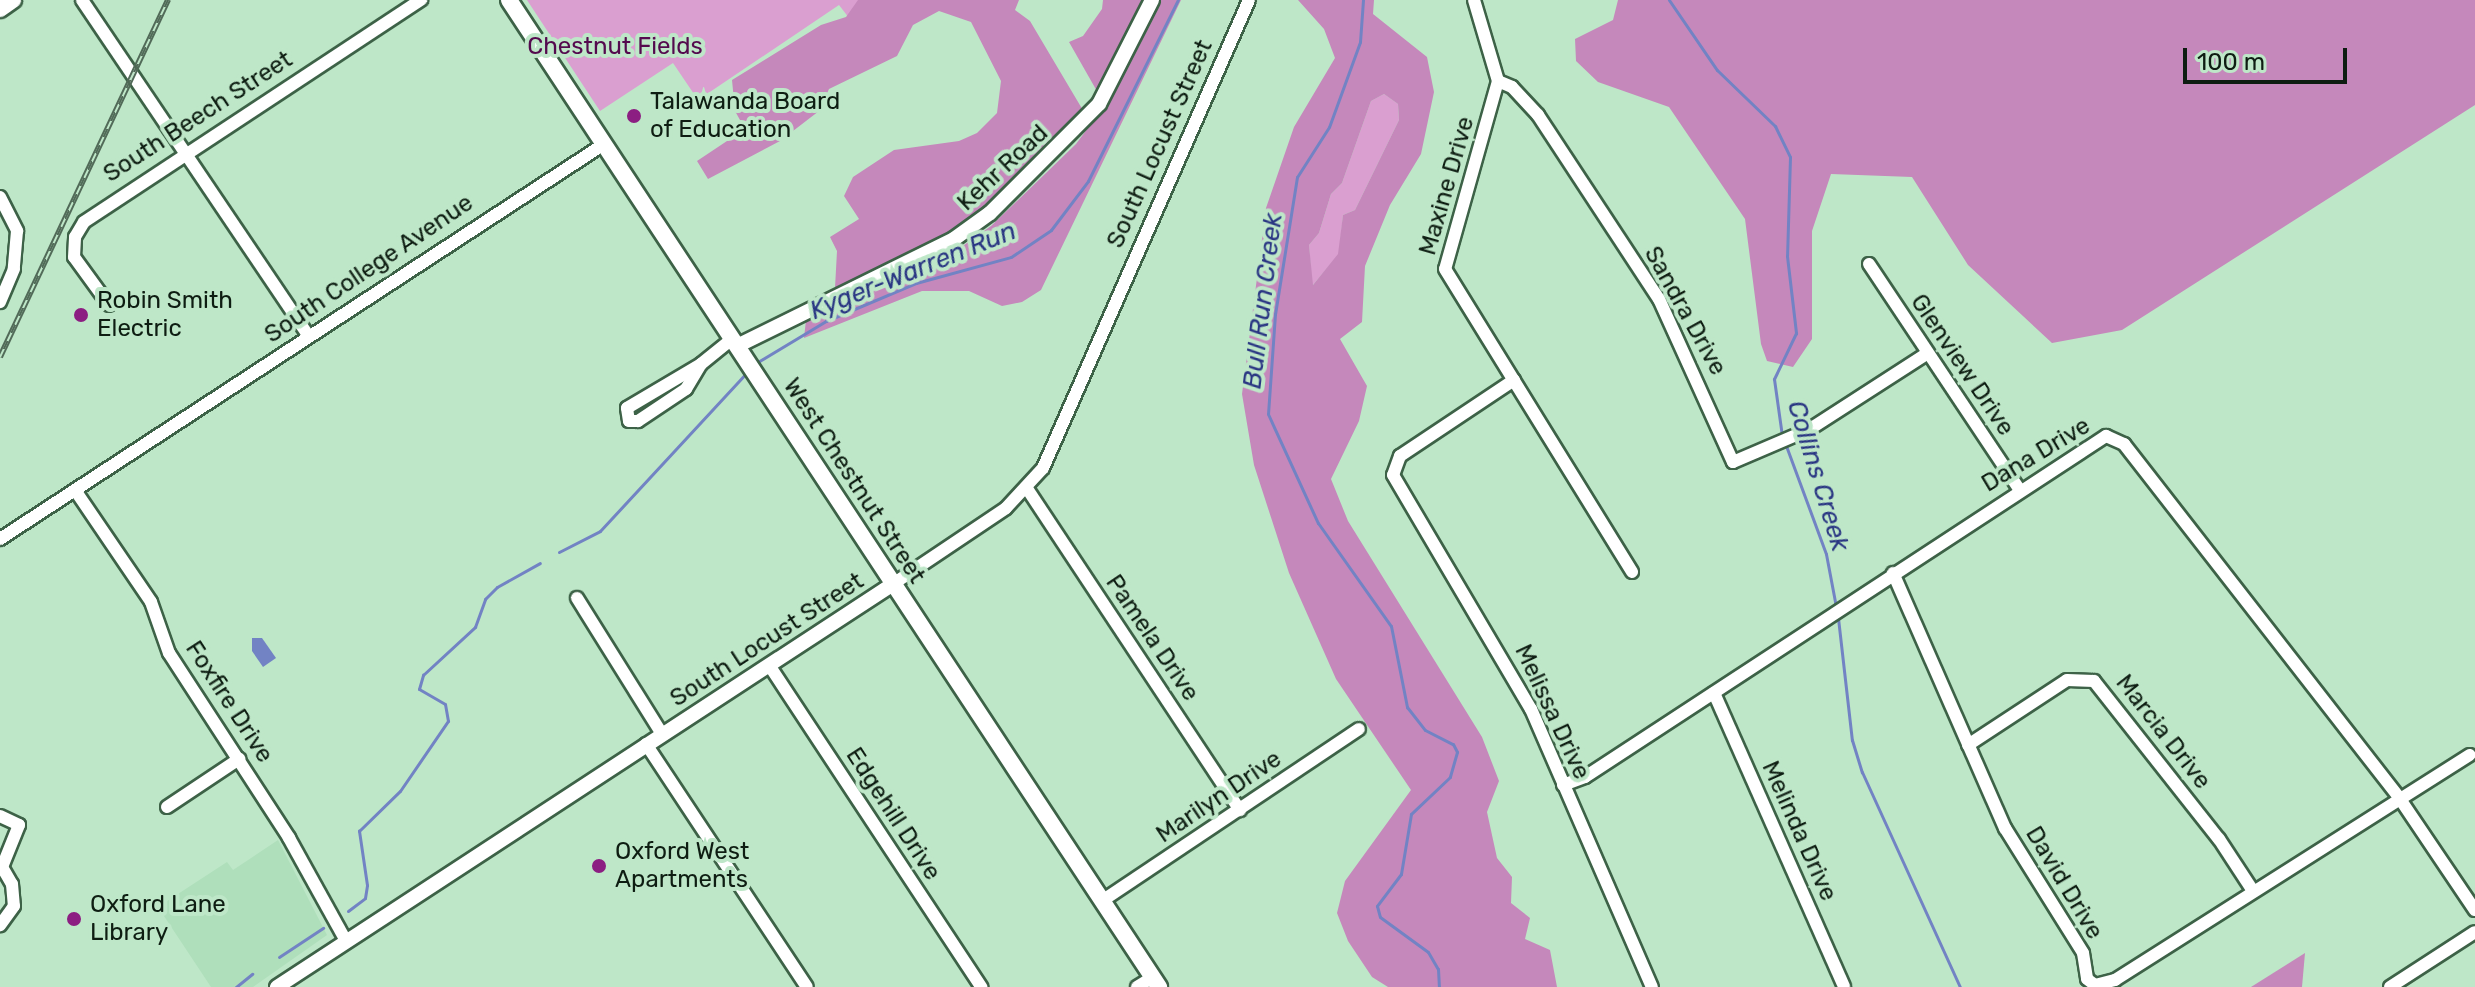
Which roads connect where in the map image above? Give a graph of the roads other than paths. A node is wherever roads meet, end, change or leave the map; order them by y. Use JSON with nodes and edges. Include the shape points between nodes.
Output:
{"nodes":[{"id":1,"x":13,"y":0,"type":"edge"},
{"id":2,"x":82,"y":0,"type":"edge"},
{"id":3,"x":421,"y":0,"type":"edge"},
{"id":4,"x":509,"y":0,"type":"edge"},
{"id":5,"x":1152,"y":0,"type":"edge"},
{"id":6,"x":1249,"y":0,"type":"edge"},
{"id":7,"x":1474,"y":0,"type":"edge"},
{"id":8,"x":0,"y":9,"type":"edge"},
{"id":9,"x":1498,"y":81,"type":"junction"},
{"id":10,"x":604,"y":144,"type":"junction"},
{"id":11,"x":184,"y":151,"type":"junction"},
{"id":12,"x":0,"y":197,"type":"edge"},
{"id":13,"x":1869,"y":264,"type":"dead end"},
{"id":14,"x":0,"y":302,"type":"edge"},
{"id":15,"x":109,"y":305,"type":"dead end"},
{"id":16,"x":309,"y":336,"type":"junction"},
{"id":17,"x":1928,"y":353,"type":"junction"},
{"id":18,"x":743,"y":355,"type":"junction"},
{"id":19,"x":701,"y":364,"type":"junction"},
{"id":20,"x":1514,"y":380,"type":"junction"},
{"id":21,"x":75,"y":490,"type":"junction"},
{"id":22,"x":1028,"y":490,"type":"junction"},
{"id":23,"x":2020,"y":490,"type":"junction"},
{"id":24,"x":0,"y":539,"type":"edge"},
{"id":25,"x":1632,"y":572,"type":"dead end"},
{"id":26,"x":1893,"y":573,"type":"junction"},
{"id":27,"x":893,"y":584,"type":"junction"},
{"id":28,"x":577,"y":598,"type":"dead end"},
{"id":29,"x":769,"y":665,"type":"junction"},
{"id":30,"x":1714,"y":693,"type":"junction"},
{"id":31,"x":1359,"y":729,"type":"dead end"},
{"id":32,"x":662,"y":734,"type":"junction"},
{"id":33,"x":646,"y":744,"type":"junction"},
{"id":34,"x":1968,"y":745,"type":"junction"},
{"id":35,"x":2470,"y":755,"type":"dead end"},
{"id":36,"x":239,"y":759,"type":"junction"},
{"id":37,"x":1563,"y":785,"type":"junction"},
{"id":38,"x":2400,"y":799,"type":"junction"},
{"id":39,"x":167,"y":807,"type":"dead end"},
{"id":40,"x":1240,"y":810,"type":"junction"},
{"id":41,"x":0,"y":816,"type":"edge"},
{"id":42,"x":2253,"y":891,"type":"junction"},
{"id":43,"x":1102,"y":901,"type":"junction"},
{"id":44,"x":2475,"y":910,"type":"edge"},
{"id":45,"x":0,"y":925,"type":"edge"},
{"id":46,"x":2475,"y":932,"type":"edge"},
{"id":47,"x":345,"y":939,"type":"junction"},
{"id":48,"x":1156,"y":982,"type":"edge"},
{"id":49,"x":277,"y":987,"type":"edge"},
{"id":50,"x":807,"y":987,"type":"edge"},
{"id":51,"x":981,"y":987,"type":"edge"},
{"id":52,"x":1137,"y":987,"type":"edge"},
{"id":53,"x":1652,"y":987,"type":"edge"},
{"id":54,"x":1844,"y":987,"type":"edge"},
{"id":55,"x":2390,"y":987,"type":"edge"}],
"edges":[{"from":1,"to":8,"type":"main road"},
{"from":2,"to":11,"type":"street"},
{"from":3,"to":11,"type":"street","name":"South Beech Street"},
{"from":4,"to":10,"type":"main road","name":"West Chestnut Street"},
{"from":5,"to":18,"type":"street","name":"Kehr Road","via":[[1099,104],[990,213],[954,239]]},
{"from":6,"to":22,"type":"street","name":"South Locust Street","via":[[1174,162],[1063,431]]},
{"from":7,"to":9,"type":"street"},
{"from":9,"to":17,"type":"street","name":"Sandra Drive","via":[[1512,87],[1538,115],[1659,299],[1727,438],[1731,459],[1736,462],[1785,441]]},
{"from":9,"to":20,"type":"street","name":"Maxine Drive","via":[[1445,269]]},
{"from":10,"to":16,"type":"street","name":"South College Avenue"},
{"from":10,"to":18,"type":"main road","name":"West Chestnut Street"},
{"from":11,"to":15,"type":"street","name":"South Beech Street","via":[[100,207],[75,237],[74,257]]},
{"from":11,"to":16,"type":"street"},
{"from":12,"to":14,"type":"street","via":[[17,231],[14,269]]},
{"from":13,"to":17,"type":"street","name":"Glenview Drive"},
{"from":16,"to":21,"type":"street","name":"South College Avenue"},
{"from":17,"to":23,"type":"street","name":"Glenview Drive"},
{"from":18,"to":19,"type":"street"},
{"from":18,"to":27,"type":"main road","name":"West Chestnut Street"},
{"from":19,"to":19,"type":"street","via":[[627,408],[629,421],[638,421],[686,389]]},
{"from":20,"to":25,"type":"street","name":"Maxine Drive"},
{"from":20,"to":37,"type":"street","name":"Melissa Drive","via":[[1400,456],[1392,468],[1525,698]]},
{"from":21,"to":24,"type":"street","name":"South College Avenue"},
{"from":21,"to":36,"type":"street","name":"Foxfire Drive","via":[[151,602],[169,653]]},
{"from":22,"to":27,"type":"street","name":"South Locust Street"},
{"from":22,"to":40,"type":"street","name":"Pamela Drive"},
{"from":23,"to":26,"type":"street","name":"Dana Drive"},
{"from":23,"to":38,"type":"street","name":"Dana Drive","via":[[2098,438],[2115,437],[2124,444]]},
{"from":26,"to":30,"type":"street","name":"Dana Drive"},
{"from":26,"to":34,"type":"street","name":"David Drive"},
{"from":27,"to":29,"type":"street","name":"South Locust Street"},
{"from":27,"to":43,"type":"main road","name":"West Chestnut Street"},
{"from":28,"to":32,"type":"street"},
{"from":29,"to":32,"type":"street","name":"South Locust Street"},
{"from":29,"to":51,"type":"street","name":"Edgehill Drive"},
{"from":30,"to":37,"type":"street","name":"Dana Drive","via":[[1585,777]]},
{"from":30,"to":54,"type":"street","name":"Melinda Drive"},
{"from":31,"to":40,"type":"street","name":"Marilyn Drive"},
{"from":32,"to":33,"type":"street","name":"South Locust Street"},
{"from":33,"to":47,"type":"street","name":"South Locust Street"},
{"from":33,"to":50,"type":"street"},
{"from":34,"to":42,"type":"street","name":"Marcia Drive","via":[[2067,680],[2094,681],[2219,839]]},
{"from":34,"to":42,"type":"street","name":"David Drive","via":[[2005,828],[2083,953],[2090,983],[2115,980]]},
{"from":35,"to":38,"type":"street","name":"David Drive"},
{"from":36,"to":39,"type":"street"},
{"from":36,"to":47,"type":"street","name":"Foxfire Drive"},
{"from":37,"to":53,"type":"street","name":"Melissa Drive"},
{"from":38,"to":42,"type":"street","name":"David Drive"},
{"from":38,"to":44,"type":"street","name":"Dana Drive"},
{"from":40,"to":43,"type":"street","name":"Marilyn Drive"},
{"from":41,"to":45,"type":"street","via":[[19,825],[2,867],[12,884],[14,906]]},
{"from":43,"to":48,"type":"main road","name":"West Chestnut Street"},
{"from":46,"to":55,"type":"street"},
{"from":47,"to":49,"type":"street","name":"South Locust Street"},
{"from":48,"to":52,"type":"street"}]}
